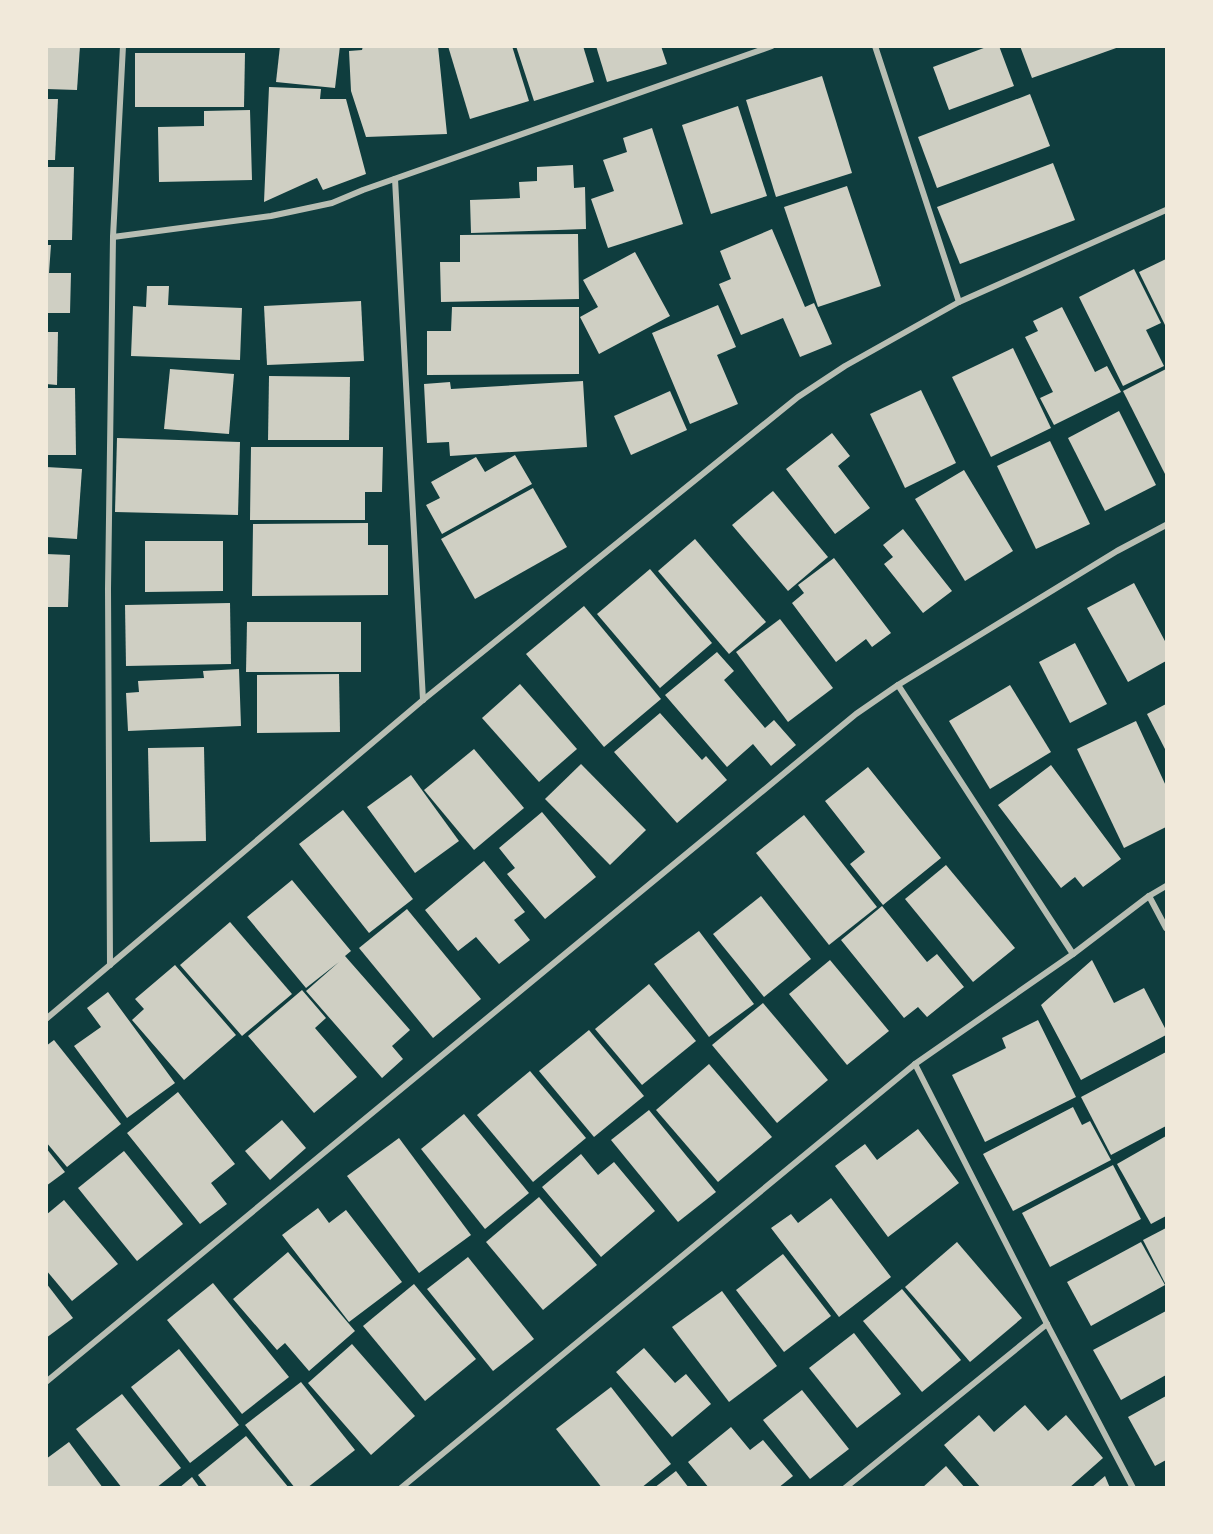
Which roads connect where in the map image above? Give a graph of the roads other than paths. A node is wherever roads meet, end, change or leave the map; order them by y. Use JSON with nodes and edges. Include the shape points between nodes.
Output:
{"nodes":[{"id":1,"x":123,"y":46,"type":"edge"},
{"id":2,"x":772,"y":46,"type":"edge"},
{"id":3,"x":875,"y":46,"type":"edge"},
{"id":4,"x":395,"y":179,"type":"junction"},
{"id":5,"x":1167,"y":210,"type":"edge"},
{"id":6,"x":113,"y":237,"type":"junction"},
{"id":7,"x":959,"y":302,"type":"junction"},
{"id":8,"x":1167,"y":525,"type":"edge"},
{"id":9,"x":898,"y":685,"type":"junction"},
{"id":10,"x":423,"y":700,"type":"junction"},
{"id":11,"x":1167,"y":886,"type":"edge"},
{"id":12,"x":1149,"y":896,"type":"junction"},
{"id":13,"x":1167,"y":928,"type":"edge"},
{"id":14,"x":1073,"y":954,"type":"junction"},
{"id":15,"x":110,"y":964,"type":"junction"},
{"id":16,"x":46,"y":1018,"type":"edge"},
{"id":17,"x":915,"y":1064,"type":"junction"},
{"id":18,"x":1047,"y":1324,"type":"junction"},
{"id":19,"x":46,"y":1382,"type":"edge"},
{"id":20,"x":401,"y":1488,"type":"edge"},
{"id":21,"x":845,"y":1488,"type":"edge"},
{"id":22,"x":1133,"y":1488,"type":"edge"}],
"edges":[{"from":1,"to":6,"type":"street"},
{"from":2,"to":4,"type":"street"},
{"from":3,"to":7,"type":"street"},
{"from":4,"to":6,"type":"street","via":[[332,202],[271,216]]},
{"from":4,"to":10,"type":"street"},
{"from":5,"to":7,"type":"street"},
{"from":6,"to":15,"type":"street","via":[[108,589]]},
{"from":7,"to":10,"type":"street","via":[[845,366],[798,398]]},
{"from":8,"to":9,"type":"street","via":[[1117,550]]},
{"from":9,"to":14,"type":"street"},
{"from":9,"to":19,"type":"street","via":[[856,714]]},
{"from":10,"to":15,"type":"street"},
{"from":11,"to":12,"type":"street"},
{"from":12,"to":13,"type":"street"},
{"from":12,"to":14,"type":"street"},
{"from":14,"to":17,"type":"street"},
{"from":15,"to":16,"type":"street"},
{"from":17,"to":18,"type":"street"},
{"from":17,"to":20,"type":"street"},
{"from":18,"to":21,"type":"street"},
{"from":18,"to":22,"type":"street"}]}
